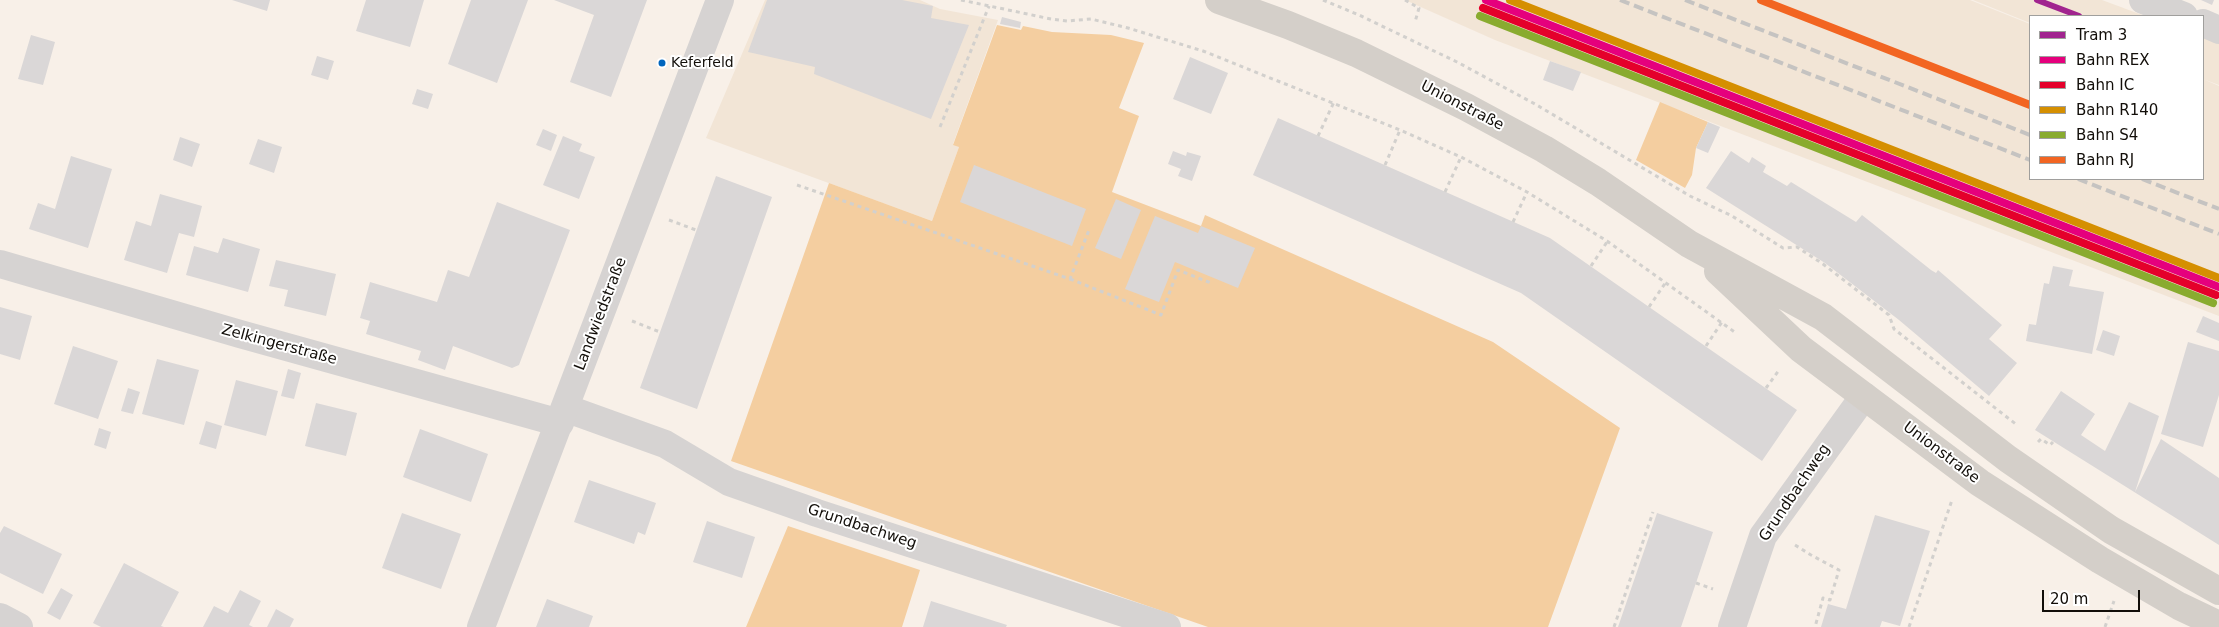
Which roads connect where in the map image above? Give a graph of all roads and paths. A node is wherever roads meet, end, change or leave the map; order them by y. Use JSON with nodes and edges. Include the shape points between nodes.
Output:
{"nodes":[{"id":1,"x":720,"y":0,"type":"edge"},
{"id":2,"x":960,"y":0,"type":"edge"},
{"id":3,"x":1219,"y":0,"type":"edge"},
{"id":4,"x":1405,"y":0,"type":"edge"},
{"id":5,"x":2143,"y":0,"type":"edge"},
{"id":6,"x":989,"y":6,"type":"junction"},
{"id":7,"x":2181,"y":15,"type":"edge"},
{"id":8,"x":1415,"y":22,"type":"dead end"},
{"id":9,"x":2204,"y":23,"type":"edge"},
{"id":10,"x":2219,"y":30,"type":"edge"},
{"id":11,"x":1334,"y":102,"type":"junction"},
{"id":12,"x":940,"y":127,"type":"dead end"},
{"id":13,"x":1400,"y":130,"type":"junction"},
{"id":14,"x":1318,"y":136,"type":"dead end"},
{"id":15,"x":1461,"y":157,"type":"junction"},
{"id":16,"x":1385,"y":165,"type":"dead end"},
{"id":17,"x":797,"y":185,"type":"dead end"},
{"id":18,"x":1445,"y":192,"type":"dead end"},
{"id":19,"x":1527,"y":192,"type":"junction"},
{"id":20,"x":669,"y":220,"type":"dead end"},
{"id":21,"x":1514,"y":222,"type":"dead end"},
{"id":22,"x":696,"y":230,"type":"dead end"},
{"id":23,"x":1089,"y":230,"type":"dead end"},
{"id":24,"x":1607,"y":241,"type":"junction"},
{"id":25,"x":1689,"y":244,"type":"junction"},
{"id":26,"x":0,"y":264,"type":"edge"},
{"id":27,"x":1591,"y":266,"type":"dead end"},
{"id":28,"x":1070,"y":279,"type":"junction"},
{"id":29,"x":1666,"y":282,"type":"junction"},
{"id":30,"x":1212,"y":283,"type":"dead end"},
{"id":31,"x":1649,"y":307,"type":"dead end"},
{"id":32,"x":632,"y":321,"type":"dead end"},
{"id":33,"x":1722,"y":322,"type":"junction"},
{"id":34,"x":660,"y":332,"type":"dead end"},
{"id":35,"x":1737,"y":334,"type":"dead end"},
{"id":36,"x":1706,"y":346,"type":"dead end"},
{"id":37,"x":1788,"y":374,"type":"dead end"},
{"id":38,"x":1766,"y":388,"type":"dead end"},
{"id":39,"x":1864,"y":396,"type":"junction"},
{"id":40,"x":562,"y":416,"type":"junction"},
{"id":41,"x":2041,"y":439,"type":"dead end"},
{"id":42,"x":2052,"y":442,"type":"dead end"},
{"id":43,"x":1953,"y":497,"type":"dead end"},
{"id":44,"x":1653,"y":512,"type":"dead end"},
{"id":45,"x":1791,"y":542,"type":"dead end"},
{"id":46,"x":2219,"y":590,"type":"edge"},
{"id":47,"x":2114,"y":600,"type":"dead end"},
{"id":48,"x":0,"y":617,"type":"edge"},
{"id":49,"x":2219,"y":625,"type":"edge"},
{"id":50,"x":18,"y":627,"type":"edge"},
{"id":51,"x":481,"y":627,"type":"edge"},
{"id":52,"x":1167,"y":627,"type":"edge"},
{"id":53,"x":1614,"y":627,"type":"edge"},
{"id":54,"x":1732,"y":627,"type":"edge"},
{"id":55,"x":1815,"y":627,"type":"edge"},
{"id":56,"x":1909,"y":627,"type":"edge"},
{"id":57,"x":2105,"y":627,"type":"edge"}],
"edges":[{"from":1,"to":40,"type":"street","name":"Landwiedstraße"},
{"from":2,"to":6,"type":"path"},
{"from":3,"to":25,"type":"main road","name":"Unionstraße","via":[[1356,53],[1466,107],[1598,182]]},
{"from":4,"to":8,"type":"path","via":[[1419,8]]},
{"from":5,"to":7,"type":"street"},
{"from":6,"to":11,"type":"path","via":[[1051,19],[1091,19],[1128,28],[1203,51]]},
{"from":6,"to":12,"type":"path"},
{"from":9,"to":10,"type":"street"},
{"from":11,"to":13,"type":"path"},
{"from":11,"to":14,"type":"path"},
{"from":13,"to":15,"type":"path"},
{"from":13,"to":16,"type":"path"},
{"from":15,"to":18,"type":"path"},
{"from":15,"to":19,"type":"path"},
{"from":17,"to":28,"type":"path"},
{"from":19,"to":21,"type":"path"},
{"from":19,"to":24,"type":"path"},
{"from":20,"to":22,"type":"path"},
{"from":23,"to":28,"type":"path"},
{"from":24,"to":27,"type":"path"},
{"from":24,"to":29,"type":"path"},
{"from":25,"to":39,"type":"main road","name":"Unionstraße","via":[[1801,349]]},
{"from":25,"to":46,"type":"main road","name":"Unionstraße","via":[[1823,317],[2008,459],[2111,530]]},
{"from":26,"to":40,"type":"street","name":"Zelkingerstraße","via":[[231,332]]},
{"from":28,"to":30,"type":"path","via":[[1161,314],[1178,270]]},
{"from":29,"to":31,"type":"path"},
{"from":29,"to":33,"type":"path"},
{"from":32,"to":34,"type":"path"},
{"from":33,"to":35,"type":"path"},
{"from":33,"to":36,"type":"path"},
{"from":37,"to":38,"type":"path","via":[[1780,368]]},
{"from":39,"to":49,"type":"main road","name":"Unionstraße","via":[[1980,483],[2100,560],[2179,606]]},
{"from":39,"to":54,"type":"street","name":"Grundbachweg","via":[[1763,536]]},
{"from":40,"to":51,"type":"street","name":"Landwiedstraße"},
{"from":40,"to":52,"type":"street","name":"Grundbachweg","via":[[665,444],[729,482],[817,513]]},
{"from":41,"to":42,"type":"path","via":[[2050,445]]},
{"from":43,"to":56,"type":"path"},
{"from":44,"to":53,"type":"path"},
{"from":45,"to":55,"type":"path","via":[[1839,570],[1830,600],[1823,598]]},
{"from":47,"to":57,"type":"path"},
{"from":48,"to":50,"type":"street"}]}
